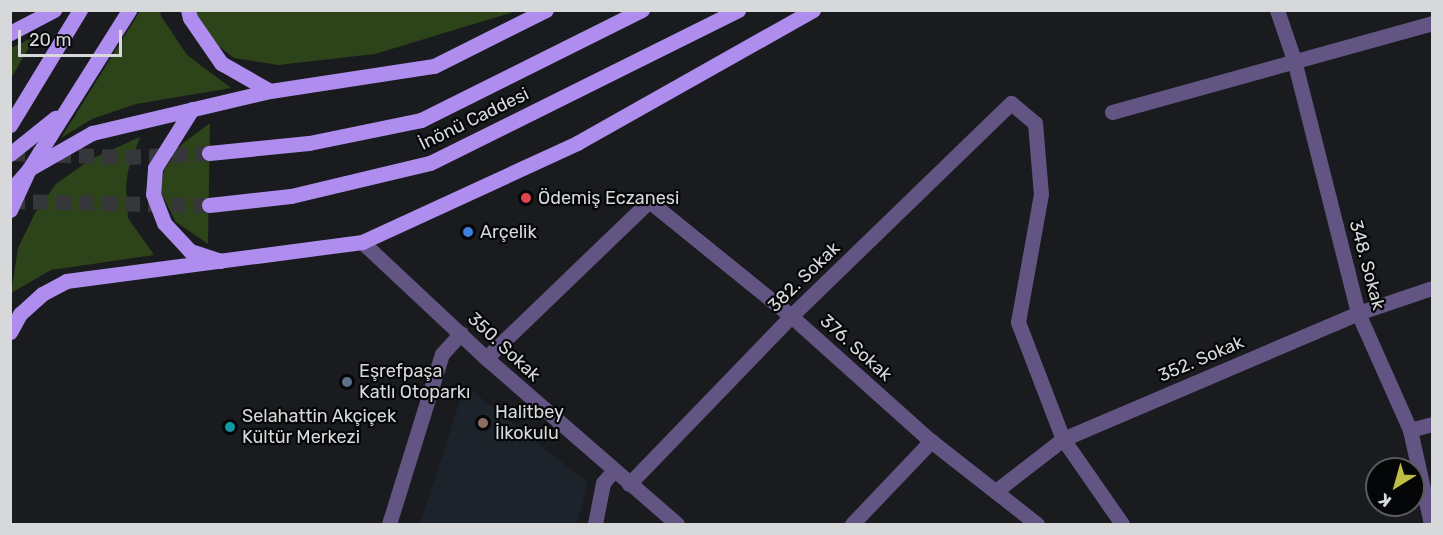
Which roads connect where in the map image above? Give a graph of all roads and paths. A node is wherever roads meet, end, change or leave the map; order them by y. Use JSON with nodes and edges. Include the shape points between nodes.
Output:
{"nodes":[{"id":1,"x":54,"y":10,"type":"edge"},
{"id":2,"x":80,"y":10,"type":"edge"},
{"id":3,"x":129,"y":10,"type":"edge"},
{"id":4,"x":188,"y":10,"type":"edge"},
{"id":5,"x":546,"y":10,"type":"edge"},
{"id":6,"x":642,"y":10,"type":"edge"},
{"id":7,"x":738,"y":10,"type":"edge"},
{"id":8,"x":813,"y":10,"type":"edge"},
{"id":9,"x":1277,"y":10,"type":"edge"},
{"id":10,"x":1432,"y":23,"type":"edge"},
{"id":11,"x":10,"y":33,"type":"edge"},
{"id":12,"x":1294,"y":60,"type":"junction"},
{"id":13,"x":270,"y":91,"type":"junction"},
{"id":14,"x":192,"y":109,"type":"junction"},
{"id":15,"x":63,"y":111,"type":"junction"},
{"id":16,"x":1112,"y":112,"type":"dead end"},
{"id":17,"x":10,"y":125,"type":"edge"},
{"id":18,"x":209,"y":153,"type":"tunnel mouth"},
{"id":19,"x":10,"y":154,"type":"edge"},
{"id":20,"x":29,"y":169,"type":"junction"},
{"id":21,"x":10,"y":191,"type":"edge"},
{"id":22,"x":209,"y":205,"type":"tunnel mouth"},
{"id":23,"x":10,"y":210,"type":"edge"},
{"id":24,"x":362,"y":242,"type":"junction"},
{"id":25,"x":223,"y":262,"type":"junction"},
{"id":26,"x":1432,"y":288,"type":"edge"},
{"id":27,"x":1358,"y":313,"type":"junction"},
{"id":28,"x":791,"y":316,"type":"junction"},
{"id":29,"x":10,"y":332,"type":"edge"},
{"id":30,"x":461,"y":333,"type":"junction"},
{"id":31,"x":486,"y":358,"type":"junction"},
{"id":32,"x":1432,"y":424,"type":"edge"},
{"id":33,"x":1410,"y":430,"type":"junction"},
{"id":34,"x":1063,"y":440,"type":"junction"},
{"id":35,"x":931,"y":441,"type":"junction"},
{"id":36,"x":613,"y":471,"type":"junction"},
{"id":37,"x":629,"y":484,"type":"junction"},
{"id":38,"x":997,"y":490,"type":"junction"},
{"id":39,"x":389,"y":525,"type":"edge"},
{"id":40,"x":595,"y":525,"type":"edge"},
{"id":41,"x":677,"y":525,"type":"edge"},
{"id":42,"x":852,"y":525,"type":"edge"},
{"id":43,"x":1037,"y":525,"type":"edge"},
{"id":44,"x":1122,"y":525,"type":"edge"},
{"id":45,"x":1431,"y":525,"type":"edge"}],
"edges":[{"from":1,"to":11,"type":"main road"},
{"from":2,"to":17,"type":"main road"},
{"from":3,"to":15,"type":"main road"},
{"from":4,"to":13,"type":"main road","via":[[221,63]]},
{"from":5,"to":13,"type":"main road","via":[[434,66]]},
{"from":6,"to":18,"type":"main road","name":"İnönü Caddesi","via":[[420,120],[309,143]]},
{"from":7,"to":22,"type":"main road","name":"İnönü Caddesi","via":[[430,163],[291,196]]},
{"from":8,"to":24,"type":"main road","via":[[577,143]]},
{"from":9,"to":12,"type":"street","name":"348. Sokak"},
{"from":10,"to":12,"type":"street"},
{"from":12,"to":16,"type":"street"},
{"from":12,"to":27,"type":"street","name":"348. Sokak"},
{"from":13,"to":14,"type":"main road"},
{"from":14,"to":20,"type":"main road","via":[[92,133]]},
{"from":14,"to":25,"type":"main road","via":[[155,168],[153,194],[164,223],[190,251]]},
{"from":15,"to":19,"type":"main road"},
{"from":15,"to":20,"type":"main road"},
{"from":20,"to":21,"type":"main road"},
{"from":20,"to":23,"type":"main road"},
{"from":24,"to":25,"type":"main road"},
{"from":24,"to":30,"type":"street","name":"350. Sokak"},
{"from":25,"to":29,"type":"main road","via":[[66,281],[42,294],[20,314]]},
{"from":26,"to":27,"type":"street","name":"352. Sokak"},
{"from":27,"to":33,"type":"street","name":"348. Sokak"},
{"from":27,"to":34,"type":"street","name":"352. Sokak"},
{"from":28,"to":31,"type":"street","name":"376. Sokak","via":[[649,201]]},
{"from":28,"to":34,"type":"street","name":"382. Sokak","via":[[1011,103],[1035,123],[1041,194],[1018,322]]},
{"from":28,"to":35,"type":"street","name":"376. Sokak"},
{"from":28,"to":37,"type":"street","name":"382. Sokak"},
{"from":30,"to":31,"type":"street","name":"350. Sokak"},
{"from":30,"to":39,"type":"street","via":[[442,354]]},
{"from":31,"to":36,"type":"street","name":"350. Sokak"},
{"from":32,"to":33,"type":"street"},
{"from":33,"to":45,"type":"street","name":"348. Sokak"},
{"from":34,"to":38,"type":"street","name":"352. Sokak"},
{"from":34,"to":44,"type":"street"},
{"from":35,"to":38,"type":"street","name":"376. Sokak"},
{"from":35,"to":42,"type":"street"},
{"from":36,"to":37,"type":"street","name":"350. Sokak"},
{"from":36,"to":40,"type":"street","via":[[603,483]]},
{"from":37,"to":41,"type":"street","name":"350. Sokak"},
{"from":38,"to":43,"type":"street","name":"376. Sokak"}]}
